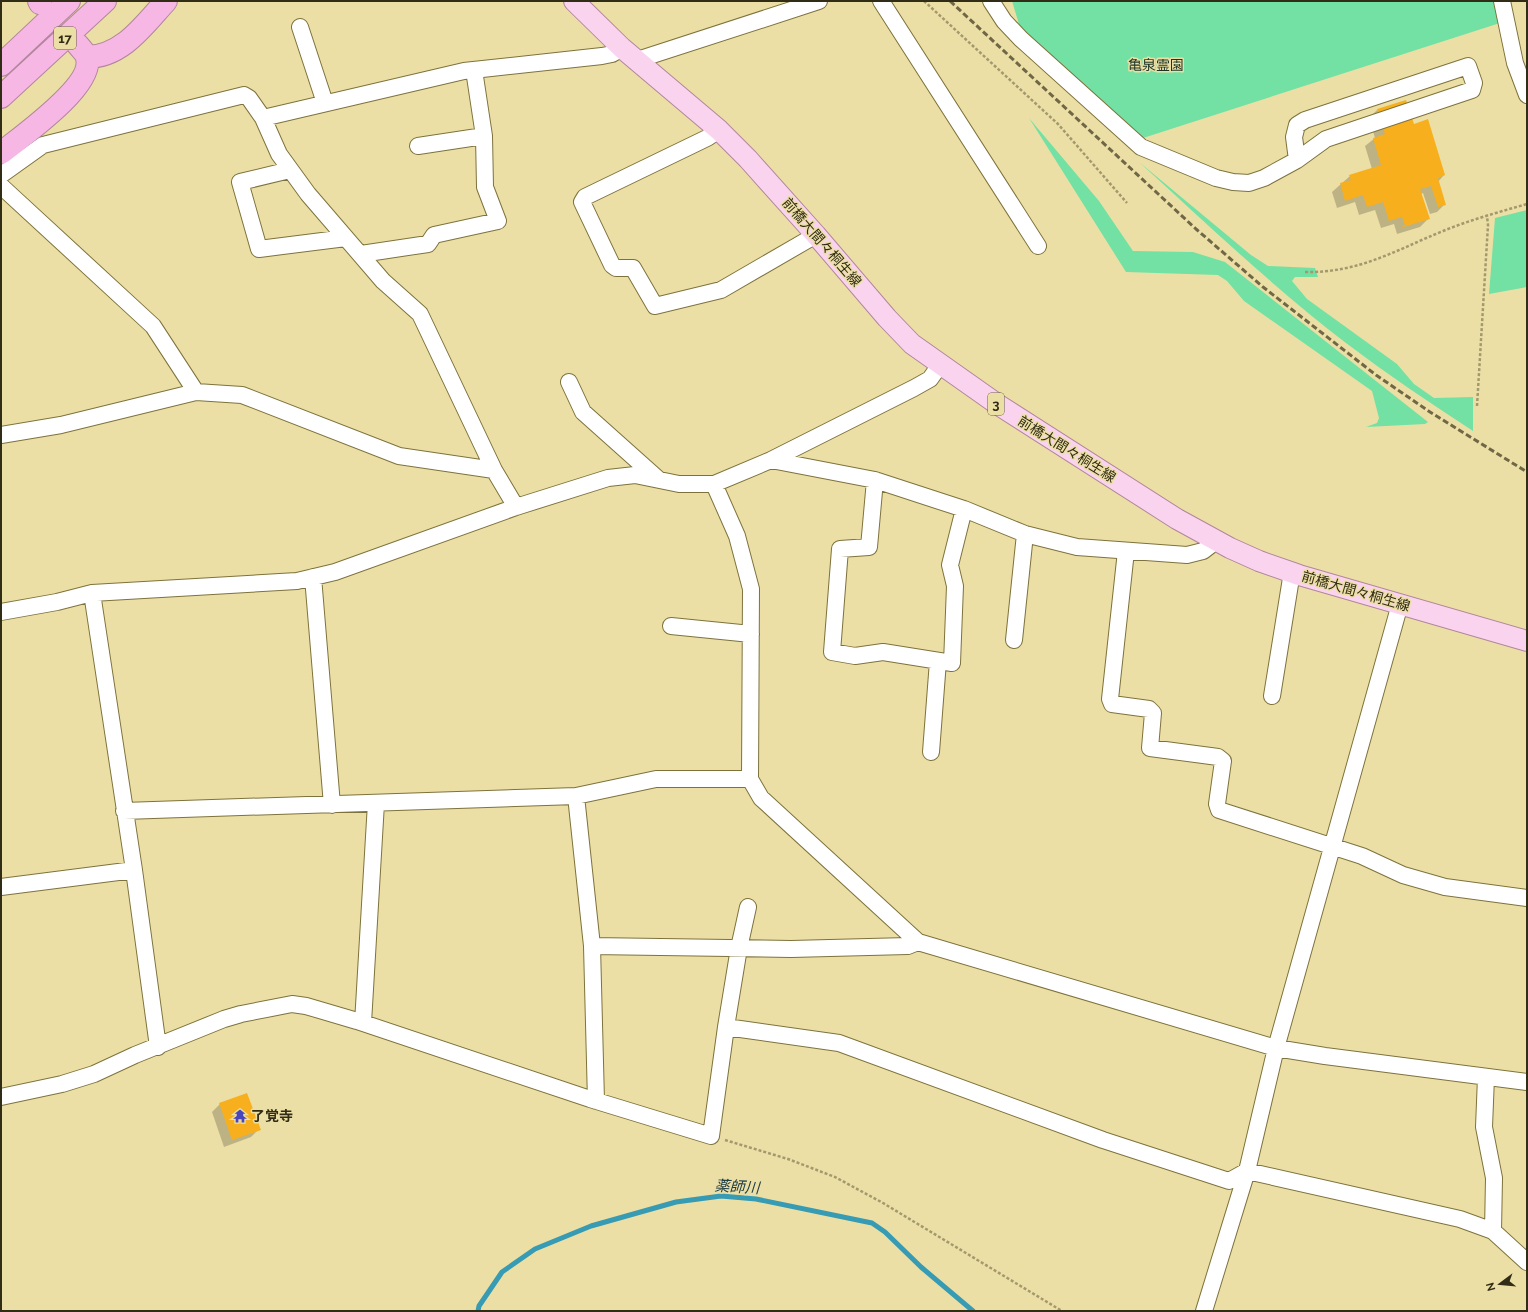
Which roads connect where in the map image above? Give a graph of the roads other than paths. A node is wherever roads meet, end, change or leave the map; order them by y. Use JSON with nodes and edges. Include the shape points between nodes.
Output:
{"nodes":[{"id":1,"x":69,"y":1,"type":"edge"},
{"id":2,"x":105,"y":1,"type":"edge"},
{"id":3,"x":166,"y":1,"type":"edge"},
{"id":4,"x":574,"y":1,"type":"edge"},
{"id":5,"x":819,"y":1,"type":"edge"},
{"id":6,"x":881,"y":1,"type":"edge"},
{"id":7,"x":991,"y":1,"type":"edge"},
{"id":8,"x":1502,"y":1,"type":"edge"},
{"id":9,"x":300,"y":27,"type":"dead end"},
{"id":10,"x":630,"y":54,"type":"junction"},
{"id":11,"x":1,"y":65,"type":"edge"},
{"id":12,"x":474,"y":70,"type":"junction"},
{"id":13,"x":1527,"y":95,"type":"edge"},
{"id":14,"x":1,"y":97,"type":"edge"},
{"id":15,"x":325,"y":103,"type":"junction"},
{"id":16,"x":263,"y":118,"type":"junction"},
{"id":17,"x":719,"y":130,"type":"junction"},
{"id":18,"x":484,"y":136,"type":"junction"},
{"id":19,"x":418,"y":146,"type":"dead end"},
{"id":20,"x":1,"y":153,"type":"edge"},
{"id":21,"x":1297,"y":160,"type":"junction"},
{"id":22,"x":290,"y":170,"type":"junction"},
{"id":23,"x":1,"y":175,"type":"edge"},
{"id":24,"x":1,"y":186,"type":"edge"},
{"id":25,"x":816,"y":235,"type":"junction"},
{"id":26,"x":346,"y":238,"type":"junction"},
{"id":27,"x":1038,"y":246,"type":"dead end"},
{"id":28,"x":361,"y":254,"type":"junction"},
{"id":29,"x":940,"y":365,"type":"junction"},
{"id":30,"x":569,"y":382,"type":"dead end"},
{"id":31,"x":196,"y":392,"type":"junction"},
{"id":32,"x":1,"y":435,"type":"edge"},
{"id":33,"x":771,"y":460,"type":"junction"},
{"id":34,"x":494,"y":470,"type":"junction"},
{"id":35,"x":659,"y":480,"type":"junction"},
{"id":36,"x":875,"y":480,"type":"junction"},
{"id":37,"x":714,"y":484,"type":"junction"},
{"id":38,"x":516,"y":507,"type":"junction"},
{"id":39,"x":964,"y":509,"type":"junction"},
{"id":40,"x":1025,"y":534,"type":"junction"},
{"id":41,"x":1216,"y":541,"type":"junction"},
{"id":42,"x":1126,"y":551,"type":"junction"},
{"id":43,"x":1292,"y":572,"type":"junction"},
{"id":44,"x":313,"y":577,"type":"junction"},
{"id":45,"x":92,"y":593,"type":"junction"},
{"id":46,"x":1400,"y":604,"type":"junction"},
{"id":47,"x":1,"y":612,"type":"edge"},
{"id":48,"x":671,"y":626,"type":"dead end"},
{"id":49,"x":751,"y":634,"type":"junction"},
{"id":50,"x":1014,"y":640,"type":"dead end"},
{"id":51,"x":1527,"y":641,"type":"edge"},
{"id":52,"x":938,"y":661,"type":"junction"},
{"id":53,"x":1272,"y":696,"type":"dead end"},
{"id":54,"x":931,"y":752,"type":"dead end"},
{"id":55,"x":750,"y":779,"type":"junction"},
{"id":56,"x":576,"y":796,"type":"junction"},
{"id":57,"x":376,"y":803,"type":"junction"},
{"id":58,"x":332,"y":805,"type":"junction"},
{"id":59,"x":124,"y":811,"type":"junction"},
{"id":60,"x":1333,"y":847,"type":"junction"},
{"id":61,"x":134,"y":870,"type":"junction"},
{"id":62,"x":1,"y":888,"type":"edge"},
{"id":63,"x":1527,"y":898,"type":"edge"},
{"id":64,"x":748,"y":907,"type":"dead end"},
{"id":65,"x":918,"y":942,"type":"junction"},
{"id":66,"x":592,"y":946,"type":"junction"},
{"id":67,"x":738,"y":948,"type":"junction"},
{"id":68,"x":363,"y":1023,"type":"junction"},
{"id":69,"x":726,"y":1027,"type":"junction"},
{"id":70,"x":158,"y":1047,"type":"junction"},
{"id":71,"x":1276,"y":1048,"type":"junction"},
{"id":72,"x":1486,"y":1077,"type":"junction"},
{"id":73,"x":1527,"y":1082,"type":"edge"},
{"id":74,"x":1,"y":1097,"type":"edge"},
{"id":75,"x":596,"y":1101,"type":"junction"},
{"id":76,"x":1247,"y":1171,"type":"junction"},
{"id":77,"x":1493,"y":1231,"type":"junction"},
{"id":78,"x":1527,"y":1262,"type":"edge"},
{"id":79,"x":1204,"y":1311,"type":"edge"}],
"edges":[{"from":1,"to":11,"type":"highway","number":"17"},
{"from":2,"to":14,"type":"highway","number":"17"},
{"from":3,"to":20,"type":"highway","via":[[118,50],[99,57],[82,51],[85,75],[76,88]]},
{"from":4,"to":10,"type":"main road","name":"前橋大間々桐生線","number":"3"},
{"from":5,"to":10,"type":"street"},
{"from":6,"to":27,"type":"street"},
{"from":7,"to":21,"type":"street","via":[[1004,21],[1021,39],[1141,147],[1216,178],[1249,183]]},
{"from":8,"to":13,"type":"street","via":[[1515,63]]},
{"from":9,"to":15,"type":"street"},
{"from":10,"to":12,"type":"street"},
{"from":10,"to":17,"type":"main road","name":"前橋大間々桐生線","number":"3"},
{"from":12,"to":15,"type":"street"},
{"from":12,"to":18,"type":"street"},
{"from":15,"to":16,"type":"street"},
{"from":16,"to":22,"type":"street"},
{"from":16,"to":23,"type":"street","via":[[244,95],[43,145]]},
{"from":17,"to":25,"type":"main road","name":"前橋大間々桐生線","number":"3","via":[[772,184]]},
{"from":17,"to":25,"type":"street","via":[[708,138],[585,197],[582,202],[612,265],[616,268],[633,268],[655,306],[721,290]]},
{"from":18,"to":19,"type":"street"},
{"from":18,"to":28,"type":"street","via":[[484,187],[498,221],[434,236],[428,244]]},
{"from":21,"to":21,"type":"street","via":[[1326,139],[1472,90],[1474,83],[1468,66],[1304,120],[1297,125],[1294,137]]},
{"from":22,"to":26,"type":"street"},
{"from":22,"to":26,"type":"street","via":[[240,182],[259,249]]},
{"from":24,"to":31,"type":"street","via":[[153,326]]},
{"from":25,"to":29,"type":"main road","name":"前橋大間々桐生線","number":"3","via":[[887,318],[912,344]]},
{"from":26,"to":28,"type":"street"},
{"from":28,"to":34,"type":"street","via":[[383,281],[420,314]]},
{"from":29,"to":33,"type":"street","via":[[930,379],[914,388]]},
{"from":29,"to":41,"type":"main road","name":"前橋大間々桐生線","number":"3","via":[[1003,408]]},
{"from":30,"to":35,"type":"street","via":[[583,412]]},
{"from":31,"to":32,"type":"street","via":[[61,425]]},
{"from":31,"to":34,"type":"street","via":[[242,395],[399,456]]},
{"from":33,"to":36,"type":"street"},
{"from":33,"to":37,"type":"street"},
{"from":34,"to":38,"type":"street"},
{"from":35,"to":37,"type":"street","via":[[679,484]]},
{"from":35,"to":38,"type":"street","via":[[635,475],[608,478]]},
{"from":36,"to":39,"type":"street"},
{"from":36,"to":52,"type":"street","via":[[868,547],[840,549],[832,652],[855,656],[883,652]]},
{"from":37,"to":49,"type":"street","via":[[737,536],[751,589]]},
{"from":38,"to":44,"type":"street","via":[[335,572]]},
{"from":39,"to":40,"type":"street"},
{"from":39,"to":52,"type":"street","via":[[950,565],[955,586],[952,664]]},
{"from":40,"to":42,"type":"street","via":[[1077,547]]},
{"from":40,"to":50,"type":"street"},
{"from":41,"to":42,"type":"street","via":[[1203,551],[1187,555]]},
{"from":41,"to":43,"type":"main road","name":"前橋大間々桐生線","number":"3","via":[[1259,561]]},
{"from":42,"to":60,"type":"street","via":[[1110,699],[1112,704],[1149,709],[1153,713],[1150,748],[1218,757],[1223,761],[1217,804],[1219,810]]},
{"from":43,"to":46,"type":"main road","name":"前橋大間々桐生線","number":"3"},
{"from":43,"to":53,"type":"street"},
{"from":44,"to":45,"type":"street","via":[[297,581]]},
{"from":44,"to":58,"type":"street"},
{"from":45,"to":47,"type":"street"},
{"from":45,"to":59,"type":"street"},
{"from":46,"to":51,"type":"main road","name":"前橋大間々桐生線","number":"3"},
{"from":46,"to":60,"type":"street"},
{"from":48,"to":49,"type":"street"},
{"from":49,"to":55,"type":"street"},
{"from":52,"to":54,"type":"street"},
{"from":55,"to":56,"type":"street","via":[[656,779]]},
{"from":55,"to":65,"type":"street","via":[[761,798]]},
{"from":56,"to":57,"type":"street"},
{"from":56,"to":66,"type":"street"},
{"from":57,"to":58,"type":"street"},
{"from":57,"to":68,"type":"street"},
{"from":58,"to":59,"type":"street"},
{"from":59,"to":61,"type":"street"},
{"from":60,"to":63,"type":"street","via":[[1362,856],[1403,875],[1445,887]]},
{"from":60,"to":71,"type":"street"},
{"from":61,"to":62,"type":"street"},
{"from":61,"to":70,"type":"street"},
{"from":64,"to":67,"type":"street"},
{"from":65,"to":67,"type":"street","via":[[908,946]]},
{"from":65,"to":71,"type":"street"},
{"from":66,"to":67,"type":"street"},
{"from":66,"to":75,"type":"street"},
{"from":67,"to":69,"type":"street"},
{"from":68,"to":70,"type":"street","via":[[292,1004],[224,1019]]},
{"from":68,"to":75,"type":"street"},
{"from":69,"to":75,"type":"street","via":[[711,1136]]},
{"from":69,"to":76,"type":"street","via":[[839,1043],[1103,1140],[1229,1181]]},
{"from":70,"to":74,"type":"street","via":[[94,1074],[62,1084]]},
{"from":71,"to":72,"type":"street"},
{"from":71,"to":76,"type":"street"},
{"from":72,"to":73,"type":"street"},
{"from":72,"to":77,"type":"street","via":[[1484,1127],[1494,1178]]},
{"from":76,"to":77,"type":"street","via":[[1460,1219]]},
{"from":76,"to":79,"type":"street"},
{"from":77,"to":78,"type":"street"}]}
